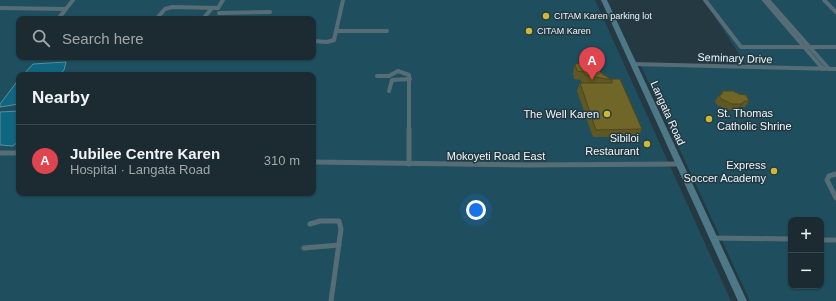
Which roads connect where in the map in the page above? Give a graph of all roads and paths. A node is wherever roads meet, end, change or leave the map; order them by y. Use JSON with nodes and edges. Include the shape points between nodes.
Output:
{"nodes":[{"id":1,"x":73,"y":0,"type":"edge"},
{"id":2,"x":223,"y":0,"type":"edge"},
{"id":3,"x":343,"y":0,"type":"edge"},
{"id":4,"x":604,"y":0,"type":"edge"},
{"id":5,"x":705,"y":0,"type":"edge"},
{"id":6,"x":764,"y":0,"type":"edge"},
{"id":7,"x":768,"y":0,"type":"edge"},
{"id":8,"x":824,"y":0,"type":"edge"},
{"id":9,"x":0,"y":8,"type":"edge"},
{"id":10,"x":212,"y":8,"type":"junction"},
{"id":11,"x":218,"y":8,"type":"junction"},
{"id":12,"x":65,"y":9,"type":"junction"},
{"id":13,"x":270,"y":12,"type":"dead end"},
{"id":14,"x":836,"y":12,"type":"edge"},
{"id":15,"x":219,"y":13,"type":"junction"},
{"id":16,"x":60,"y":16,"type":"edge"},
{"id":17,"x":159,"y":16,"type":"edge"},
{"id":18,"x":205,"y":16,"type":"edge"},
{"id":19,"x":220,"y":16,"type":"edge"},
{"id":20,"x":336,"y":31,"type":"junction"},
{"id":21,"x":388,"y":31,"type":"dead end"},
{"id":22,"x":316,"y":41,"type":"edge"},
{"id":23,"x":804,"y":47,"type":"junction"},
{"id":24,"x":809,"y":47,"type":"junction"},
{"id":25,"x":836,"y":47,"type":"edge"},
{"id":26,"x":633,"y":64,"type":"junction"},
{"id":27,"x":823,"y":69,"type":"junction"},
{"id":28,"x":830,"y":69,"type":"junction"},
{"id":29,"x":836,"y":69,"type":"edge"},
{"id":30,"x":377,"y":76,"type":"dead end"},
{"id":31,"x":410,"y":79,"type":"junction"},
{"id":32,"x":389,"y":91,"type":"dead end"},
{"id":33,"x":0,"y":153,"type":"edge"},
{"id":34,"x":16,"y":153,"type":"edge"},
{"id":35,"x":316,"y":162,"type":"edge"},
{"id":36,"x":409,"y":164,"type":"junction"},
{"id":37,"x":679,"y":164,"type":"junction"},
{"id":38,"x":836,"y":174,"type":"edge"},
{"id":39,"x":836,"y":198,"type":"edge"},
{"id":40,"x":310,"y":224,"type":"dead end"},
{"id":41,"x":714,"y":238,"type":"junction"},
{"id":42,"x":788,"y":239,"type":"edge"},
{"id":43,"x":824,"y":240,"type":"edge"},
{"id":44,"x":836,"y":240,"type":"edge"},
{"id":45,"x":339,"y":246,"type":"junction"},
{"id":46,"x":304,"y":248,"type":"dead end"},
{"id":47,"x":331,"y":301,"type":"edge"},
{"id":48,"x":743,"y":301,"type":"edge"}],
"edges":[{"from":1,"to":12,"type":"street"},
{"from":2,"to":11,"type":"street"},
{"from":3,"to":20,"type":"street"},
{"from":4,"to":26,"type":"main road","name":"Langata Road"},
{"from":5,"to":23,"type":"street","via":[[739,46]]},
{"from":6,"to":23,"type":"street"},
{"from":7,"to":24,"type":"street"},
{"from":8,"to":14,"type":"street"},
{"from":9,"to":12,"type":"street"},
{"from":10,"to":11,"type":"street"},
{"from":10,"to":17,"type":"street","via":[[172,7],[165,9]]},
{"from":10,"to":18,"type":"street"},
{"from":11,"to":15,"type":"street"},
{"from":12,"to":16,"type":"street"},
{"from":13,"to":15,"type":"street"},
{"from":15,"to":19,"type":"street"},
{"from":20,"to":21,"type":"street"},
{"from":20,"to":22,"type":"street","via":[[334,40]]},
{"from":23,"to":24,"type":"street"},
{"from":23,"to":27,"type":"street"},
{"from":24,"to":25,"type":"street"},
{"from":24,"to":28,"type":"street"},
{"from":26,"to":27,"type":"street","name":"Seminary Drive"},
{"from":26,"to":37,"type":"main road","name":"Langata Road"},
{"from":27,"to":28,"type":"street","name":"Seminary Drive"},
{"from":28,"to":29,"type":"street","name":"Seminary Drive"},
{"from":30,"to":31,"type":"street","via":[[389,76],[400,71]]},
{"from":31,"to":32,"type":"street","via":[[392,80]]},
{"from":31,"to":36,"type":"street"},
{"from":33,"to":34,"type":"street"},
{"from":35,"to":36,"type":"street","name":"Mokoyeti Road East"},
{"from":36,"to":37,"type":"street","name":"Mokoyeti Road East"},
{"from":37,"to":41,"type":"main road","name":"Langata Road"},
{"from":38,"to":39,"type":"street","via":[[829,176],[827,180]]},
{"from":40,"to":45,"type":"street","via":[[327,220],[339,221]]},
{"from":41,"to":42,"type":"street"},
{"from":41,"to":48,"type":"main road","name":"Langata Road"},
{"from":43,"to":44,"type":"street"},
{"from":45,"to":46,"type":"street"},
{"from":45,"to":47,"type":"street"}]}
